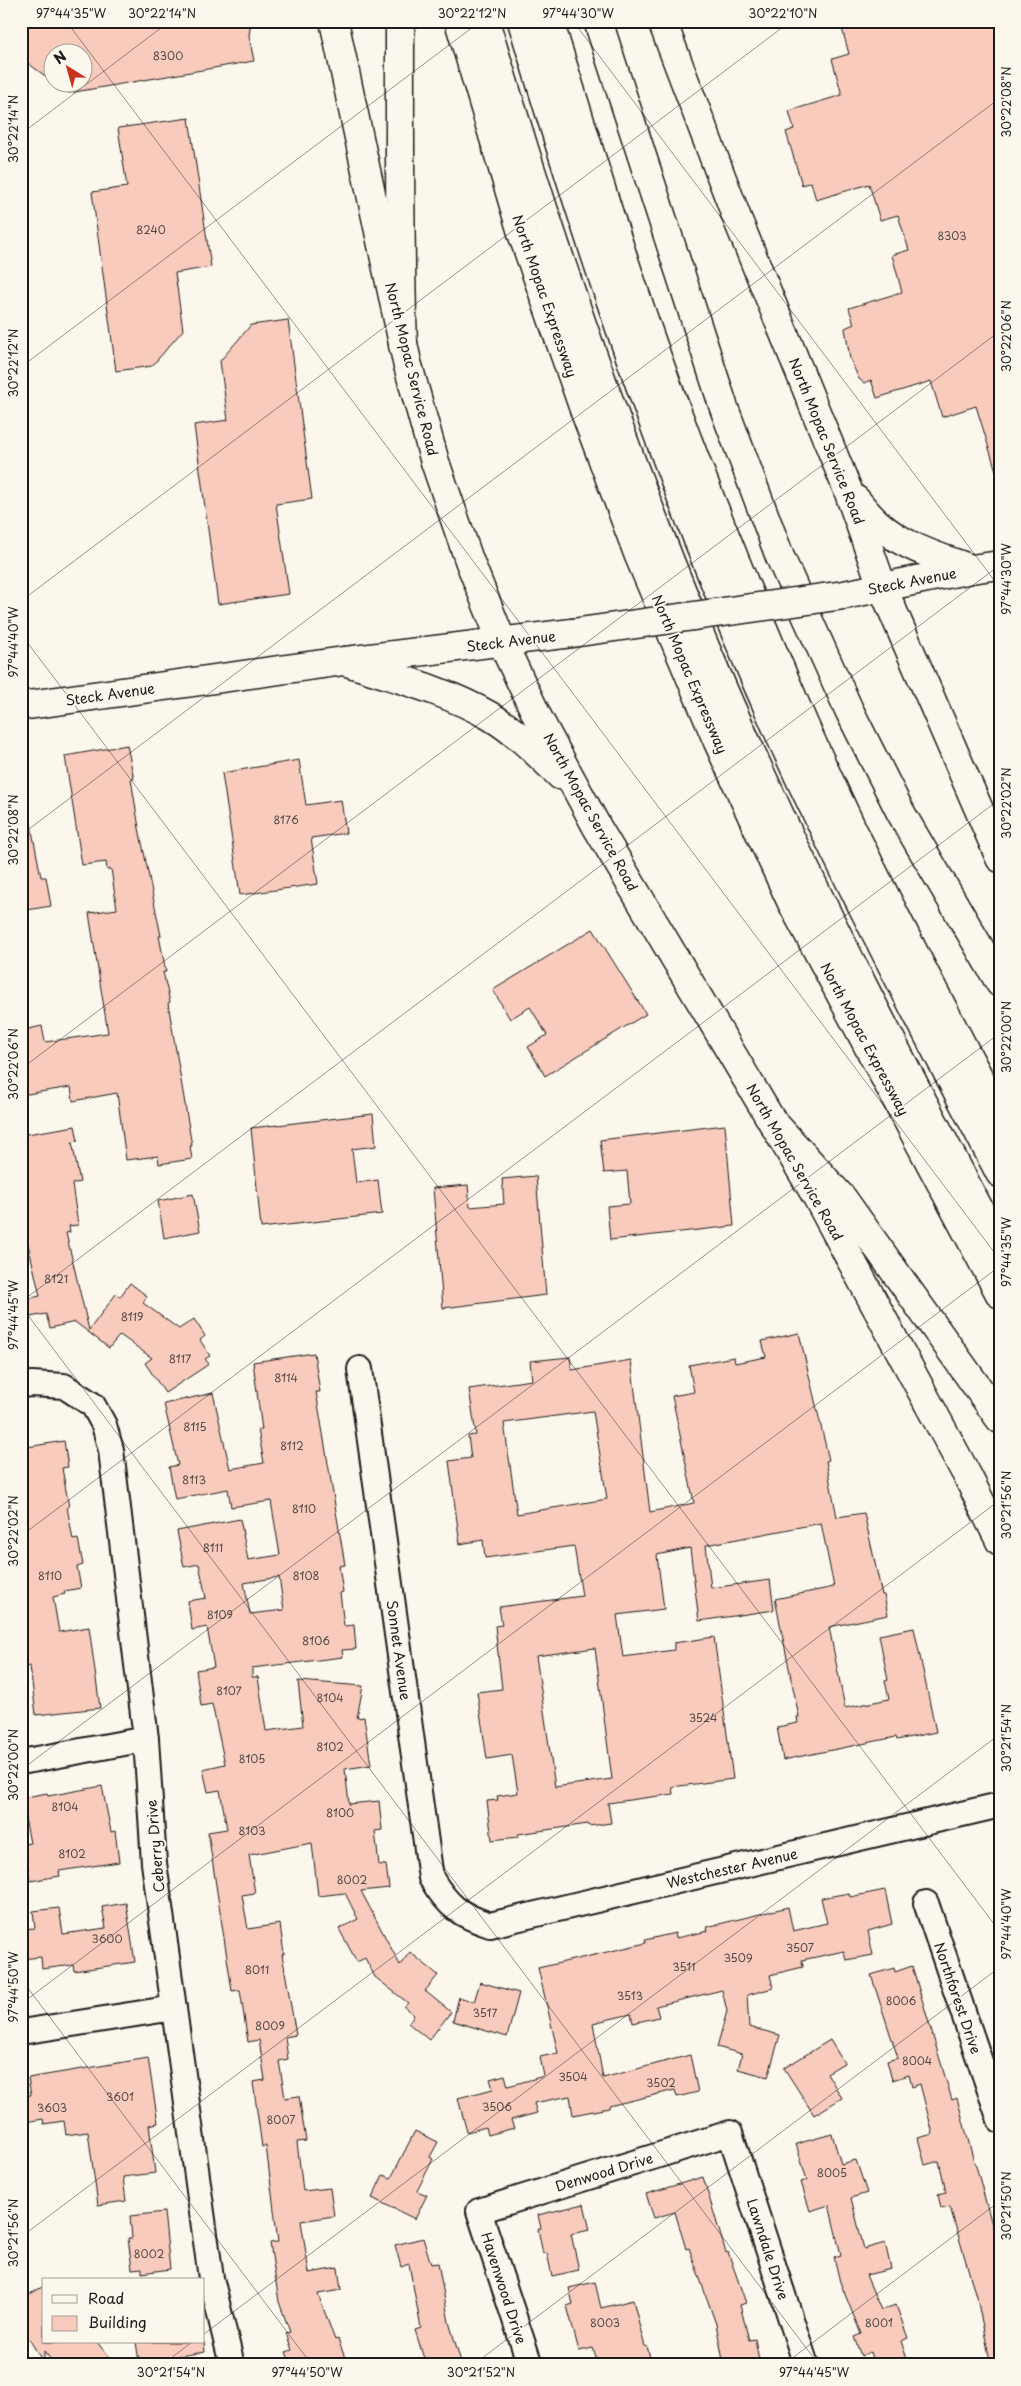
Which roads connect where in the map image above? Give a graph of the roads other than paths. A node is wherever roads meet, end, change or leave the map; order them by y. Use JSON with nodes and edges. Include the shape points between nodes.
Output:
{"nodes":[{"id":1,"x":334,"y":21,"type":"edge"},
{"id":2,"x":400,"y":21,"type":"edge"},
{"id":3,"x":459,"y":21,"type":"edge"},
{"id":4,"x":485,"y":21,"type":"edge"},
{"id":5,"x":522,"y":21,"type":"edge"},
{"id":6,"x":549,"y":21,"type":"edge"},
{"id":7,"x":598,"y":21,"type":"edge"},
{"id":8,"x":662,"y":21,"type":"edge"},
{"id":9,"x":404,"y":345,"type":"junction"},
{"id":10,"x":849,"y":493,"type":"junction"},
{"id":11,"x":1000,"y":565,"type":"edge"},
{"id":12,"x":971,"y":569,"type":"junction"},
{"id":13,"x":882,"y":586,"type":"junction"},
{"id":14,"x":502,"y":642,"type":"junction"},
{"id":15,"x":344,"y":661,"type":"junction"},
{"id":16,"x":21,"y":706,"type":"edge"},
{"id":17,"x":579,"y":793,"type":"junction"},
{"id":18,"x":1000,"y":858,"type":"edge"},
{"id":19,"x":1000,"y":983,"type":"edge"},
{"id":20,"x":1000,"y":1118,"type":"edge"},
{"id":21,"x":772,"y":1121,"type":"junction"},
{"id":22,"x":1000,"y":1173,"type":"edge"},
{"id":23,"x":1000,"y":1249,"type":"edge"},
{"id":24,"x":1000,"y":1294,"type":"edge"},
{"id":25,"x":360,"y":1369,"type":"dead end"},
{"id":26,"x":21,"y":1385,"type":"edge"},
{"id":27,"x":1000,"y":1419,"type":"edge"},
{"id":28,"x":1000,"y":1541,"type":"edge"},
{"id":29,"x":146,"y":1738,"type":"junction"},
{"id":30,"x":21,"y":1762,"type":"edge"},
{"id":31,"x":1000,"y":1805,"type":"edge"},
{"id":32,"x":926,"y":1904,"type":"dead end"},
{"id":33,"x":465,"y":1917,"type":"joint"},
{"id":34,"x":174,"y":2008,"type":"junction"},
{"id":35,"x":21,"y":2032,"type":"edge"},
{"id":36,"x":1000,"y":2120,"type":"edge"},
{"id":37,"x":730,"y":2133,"type":"joint"},
{"id":38,"x":478,"y":2211,"type":"joint"},
{"id":39,"x":232,"y":2365,"type":"edge"},
{"id":40,"x":530,"y":2365,"type":"edge"},
{"id":41,"x":806,"y":2365,"type":"edge"}],
"edges":[{"from":1,"to":9,"type":"main road","name":"North Mopac Service Road"},
{"from":2,"to":9,"type":"main road","via":[[400,232]]},
{"from":3,"to":24,"type":"main road","name":"North Mopac Expressway","via":[[523,236],[585,412],[639,556],[718,742],[791,901]]},
{"from":4,"to":23,"type":"main road","via":[[563,275],[662,542],[711,660],[769,793],[844,949]]},
{"from":5,"to":22,"type":"main road","via":[[596,259],[695,533],[801,779],[874,931]]},
{"from":6,"to":20,"type":"main road","via":[[640,308],[721,525],[797,708],[858,840]]},
{"from":7,"to":19,"type":"main road","via":[[724,408],[780,557],[848,710],[901,813]]},
{"from":8,"to":10,"type":"main road","name":"North Mopac Service Road","via":[[734,211]]},
{"from":9,"to":14,"type":"main road","name":"North Mopac Service Road","via":[[435,462]]},
{"from":10,"to":12,"type":"main road","via":[[878,524],[900,538],[923,552]]},
{"from":10,"to":13,"type":"main road","name":"North Mopac Service Road"},
{"from":11,"to":12,"type":"main road","name":"Steck Avenue"},
{"from":12,"to":13,"type":"main road","name":"Steck Avenue"},
{"from":13,"to":14,"type":"main road","name":"Steck Avenue","bridge":true,"via":[[844,595]]},
{"from":13,"to":18,"type":"main road","name":"North Mopac Service Road"},
{"from":14,"to":15,"type":"main road","name":"Steck Avenue"},
{"from":14,"to":17,"type":"main road","name":"North Mopac Service Road"},
{"from":15,"to":16,"type":"main road","name":"Steck Avenue"},
{"from":15,"to":17,"type":"main road","via":[[431,690],[491,717],[519,736]]},
{"from":17,"to":21,"type":"main road","name":"North Mopac Service Road"},
{"from":21,"to":27,"type":"main road","via":[[843,1199]]},
{"from":21,"to":28,"type":"main road","name":"North Mopac Service Road","via":[[817,1197]]},
{"from":25,"to":33,"type":"street","name":"Sonnet Avenue","via":[[431,1878],[442,1897]]},
{"from":26,"to":29,"type":"street","name":"Ceberry Drive","via":[[64,1386],[93,1405],[104,1425],[111,1450]]},
{"from":29,"to":30,"type":"street"},
{"from":29,"to":34,"type":"street","name":"Ceberry Drive","via":[[154,1863]]},
{"from":31,"to":33,"type":"street","name":"Westchester Avenue","via":[[490,1925]]},
{"from":32,"to":36,"type":"street","name":"Northforest Drive"},
{"from":34,"to":35,"type":"street"},
{"from":34,"to":39,"type":"street","name":"Ceberry Drive","via":[[211,2278]]},
{"from":37,"to":38,"type":"street","name":"Denwood Drive"},
{"from":37,"to":41,"type":"street","name":"Lawndale Drive"},
{"from":38,"to":40,"type":"street","name":"Havenwood Drive"}]}
